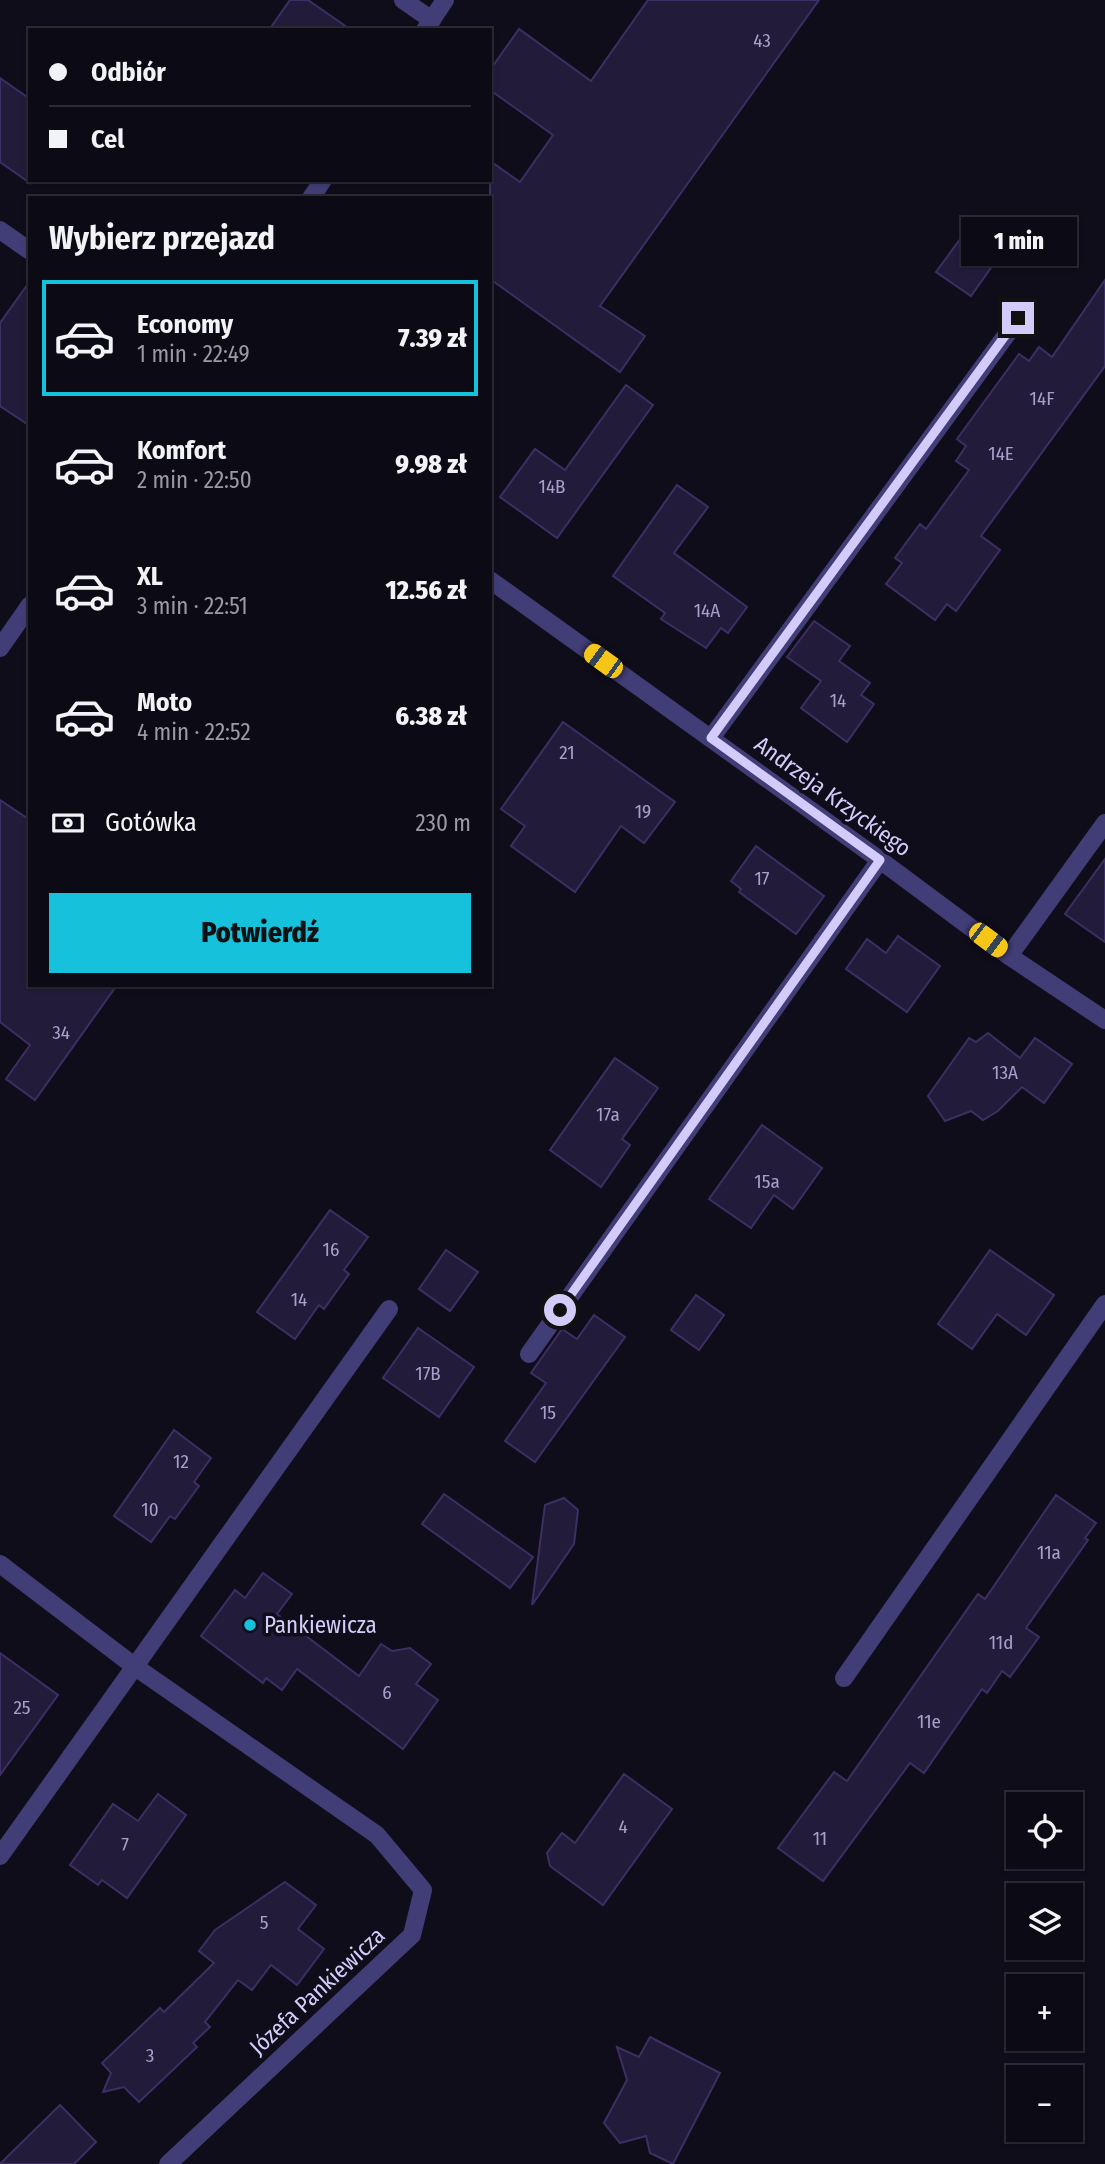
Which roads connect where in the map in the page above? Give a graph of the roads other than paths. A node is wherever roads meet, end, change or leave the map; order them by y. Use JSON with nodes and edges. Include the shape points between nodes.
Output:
{"nodes":[{"id":1,"x":403,"y":0,"type":"edge"},
{"id":2,"x":445,"y":0,"type":"edge"},
{"id":3,"x":428,"y":25,"type":"edge"},
{"id":4,"x":0,"y":230,"type":"edge"},
{"id":5,"x":28,"y":250,"type":"edge"},
{"id":6,"x":1018,"y":318,"type":"dead end"},
{"id":7,"x":492,"y":581,"type":"edge"},
{"id":8,"x":28,"y":608,"type":"edge"},
{"id":9,"x":0,"y":648,"type":"edge"},
{"id":10,"x":711,"y":738,"type":"junction"},
{"id":11,"x":1105,"y":823,"type":"edge"},
{"id":12,"x":880,"y":860,"type":"junction"},
{"id":13,"x":1009,"y":956,"type":"junction"},
{"id":14,"x":1105,"y":1020,"type":"edge"},
{"id":15,"x":1105,"y":1304,"type":"edge"},
{"id":16,"x":389,"y":1309,"type":"dead end"},
{"id":17,"x":529,"y":1354,"type":"dead end"},
{"id":18,"x":0,"y":1564,"type":"edge"},
{"id":19,"x":134,"y":1666,"type":"junction"},
{"id":20,"x":844,"y":1678,"type":"dead end"},
{"id":21,"x":0,"y":1856,"type":"edge"},
{"id":22,"x":168,"y":2164,"type":"edge"}],
"edges":[{"from":1,"to":3,"type":"street"},
{"from":2,"to":3,"type":"street"},
{"from":4,"to":5,"type":"street"},
{"from":6,"to":10,"type":"street"},
{"from":7,"to":10,"type":"street","name":"Andrzeja Krzyckiego"},
{"from":8,"to":9,"type":"street"},
{"from":10,"to":12,"type":"street","name":"Andrzeja Krzyckiego"},
{"from":11,"to":13,"type":"street"},
{"from":12,"to":13,"type":"street","name":"Andrzeja Krzyckiego"},
{"from":12,"to":17,"type":"street"},
{"from":13,"to":14,"type":"street","name":"Andrzeja Krzyckiego"},
{"from":15,"to":20,"type":"street"},
{"from":16,"to":19,"type":"street"},
{"from":18,"to":19,"type":"street","name":"Józefa Pankiewicza"},
{"from":19,"to":21,"type":"street"},
{"from":19,"to":22,"type":"street","name":"Józefa Pankiewicza","via":[[377,1835],[423,1890],[412,1935]]}]}
